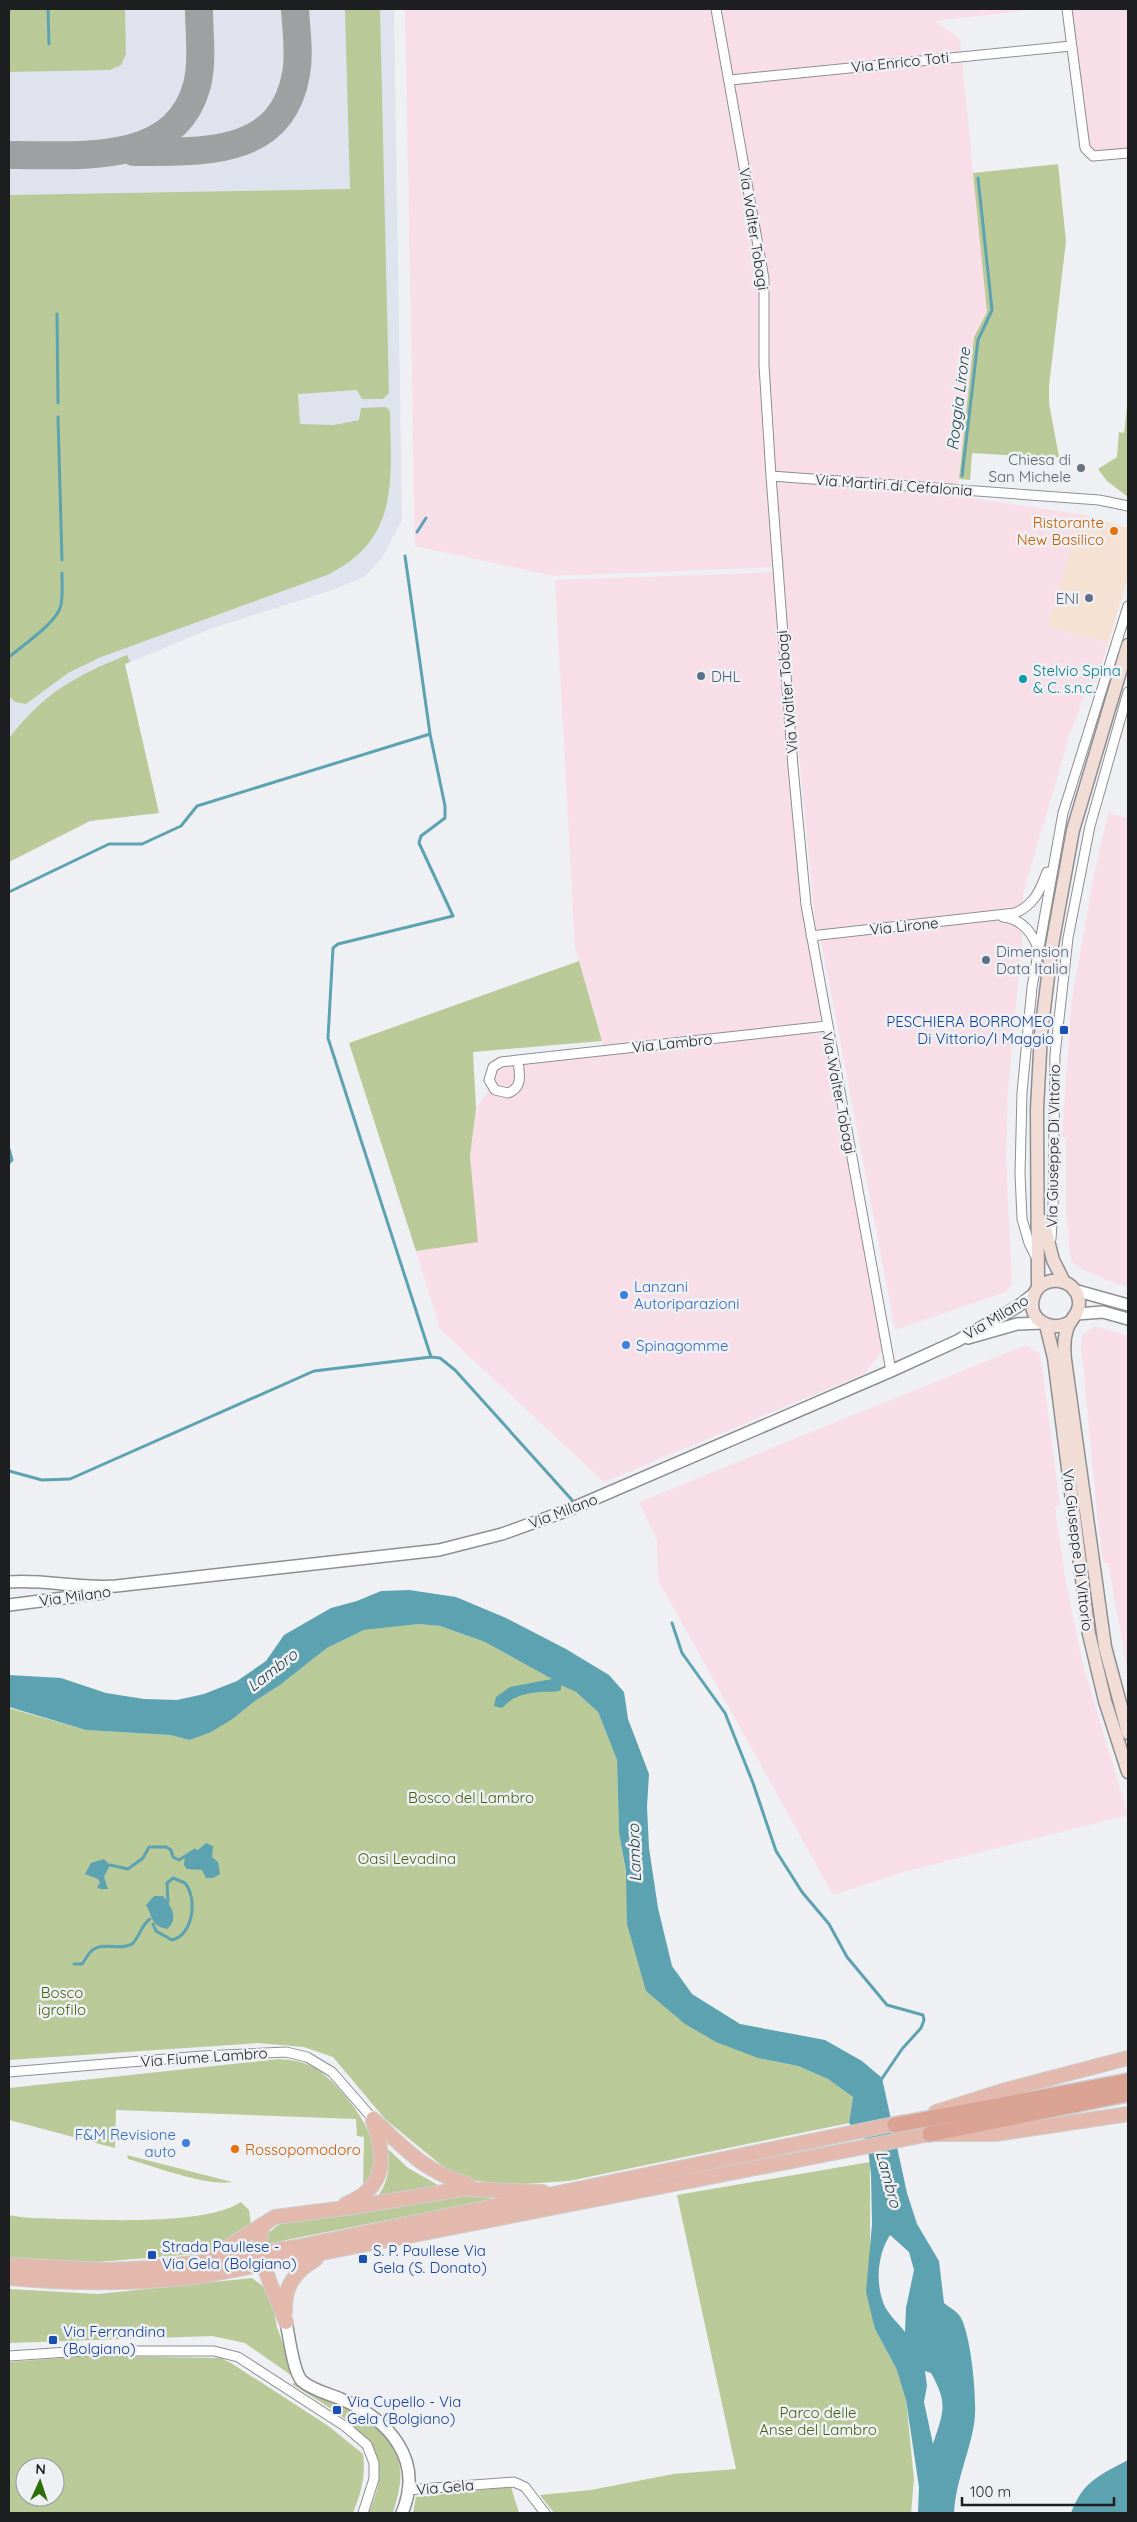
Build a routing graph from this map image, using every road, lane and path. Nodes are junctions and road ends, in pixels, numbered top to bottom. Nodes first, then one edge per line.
1 (716, 9) edge
2 (1067, 9) edge
3 (1071, 46) junction
4 (730, 80) junction
5 (1128, 153) edge
6 (770, 476) junction
7 (1107, 502) junction
8 (1128, 506) edge
9 (1128, 512) edge
10 (1128, 606) edge
11 (1128, 645) edge
12 (1128, 664) edge
13 (1128, 692) edge
14 (1114, 696) junction
15 (1054, 853) junction
16 (998, 916) junction
17 (811, 936) junction
18 (1038, 949) junction
19 (827, 1026) junction
20 (518, 1060) dead end
21 (1036, 1190) junction
22 (1050, 1249) junction
23 (1039, 1263) junction
24 (1069, 1286) junction
25 (1036, 1290) junction
26 (1128, 1305) edge
27 (1073, 1318) junction
28 (1128, 1319) edge
29 (1044, 1324) junction
30 (957, 1341) junction
31 (891, 1372) junction
32 (9, 1582) edge
33 (141, 1583) junction
34 (9, 1605) edge
35 (1128, 1734) edge
36 (1128, 1772) edge
37 (1128, 2058) edge
38 (9, 2072) edge
39 (1128, 2081) edge
40 (1128, 2094) edge
41 (1128, 2115) edge
42 (373, 2120) junction
43 (895, 2125) junction
44 (930, 2134) junction
45 (480, 2188) junction
46 (562, 2193) junction
47 (329, 2211) junction
48 (263, 2224) junction
49 (329, 2252) junction
50 (262, 2259) junction
51 (202, 2262) junction
52 (9, 2265) edge
53 (9, 2278) edge
54 (286, 2322) junction
55 (9, 2356) edge
56 (407, 2490) junction
57 (363, 2513) edge
58 (402, 2513) edge
59 (545, 2513) edge

1 - 4 street, Via Walter Tobagi
2 - 3 street
3 - 4 street, Via Enrico Toti
3 - 5 street
4 - 6 street, Via Walter Tobagi
6 - 7 street, Via Martiri di Cefalonia
6 - 17 street, Via Walter Tobagi
7 - 8 street, Via Martiri di Cefalonia
7 - 9 street, Via Martiri di Cefalonia
10 - 15 street, Via Giuseppe Di Vittorio
11 - 14 main road, Via Giuseppe Di Vittorio
12 - 14 main road, Via Giuseppe Di Vittorio
13 - 22 street, Via Giuseppe Di Vittorio
14 - 21 main road, Via Giuseppe Di Vittorio
15 - 16 street, Via Lirone
15 - 18 street, Via Giuseppe Di Vittorio
16 - 17 street, Via Lirone
16 - 18 street, Via Lirone
17 - 19 street, Via Walter Tobagi
18 - 23 street, Via Giuseppe Di Vittorio
19 - 20 street, Via Lambro
19 - 31 street, Via Walter Tobagi
21 - 22 main road, Via Giuseppe Di Vittorio
21 - 23 main road, Via Giuseppe Di Vittorio
22 - 24 main road, Via Giuseppe Di Vittorio
23 - 25 main road, Via Giuseppe Di Vittorio
24 - 25 main road
24 - 26 street
24 - 27 main road, Via Giuseppe Di Vittorio
25 - 29 main road, Via Giuseppe Di Vittorio
25 - 30 street, Via Milano
27 - 28 street
27 - 29 main road
27 - 35 main road, Via Giuseppe Di Vittorio
29 - 30 street, Via Milano
29 - 36 main road, Via Giuseppe Di Vittorio
30 - 31 street, Via Milano
31 - 33 street, Via Milano
32 - 33 street, Via Milano
33 - 34 street, Via Milano
37 - 43 main road
38 - 42 street, Via Fiume Lambro
39 - 43 highway
40 - 44 highway
41 - 44 main road
42 - 45 main road
42 - 47 main road
43 - 46 main road
44 - 49 main road
45 - 46 main road
45 - 47 main road
46 - 50 main road
47 - 48 main road
48 - 50 main road
48 - 51 main road
49 - 50 main road
49 - 54 main road
50 - 51 main road
50 - 53 main road
50 - 54 main road
51 - 52 main road
54 - 56 street, Via Gela
55 - 57 street
56 - 58 street
56 - 59 street, Via Gela

